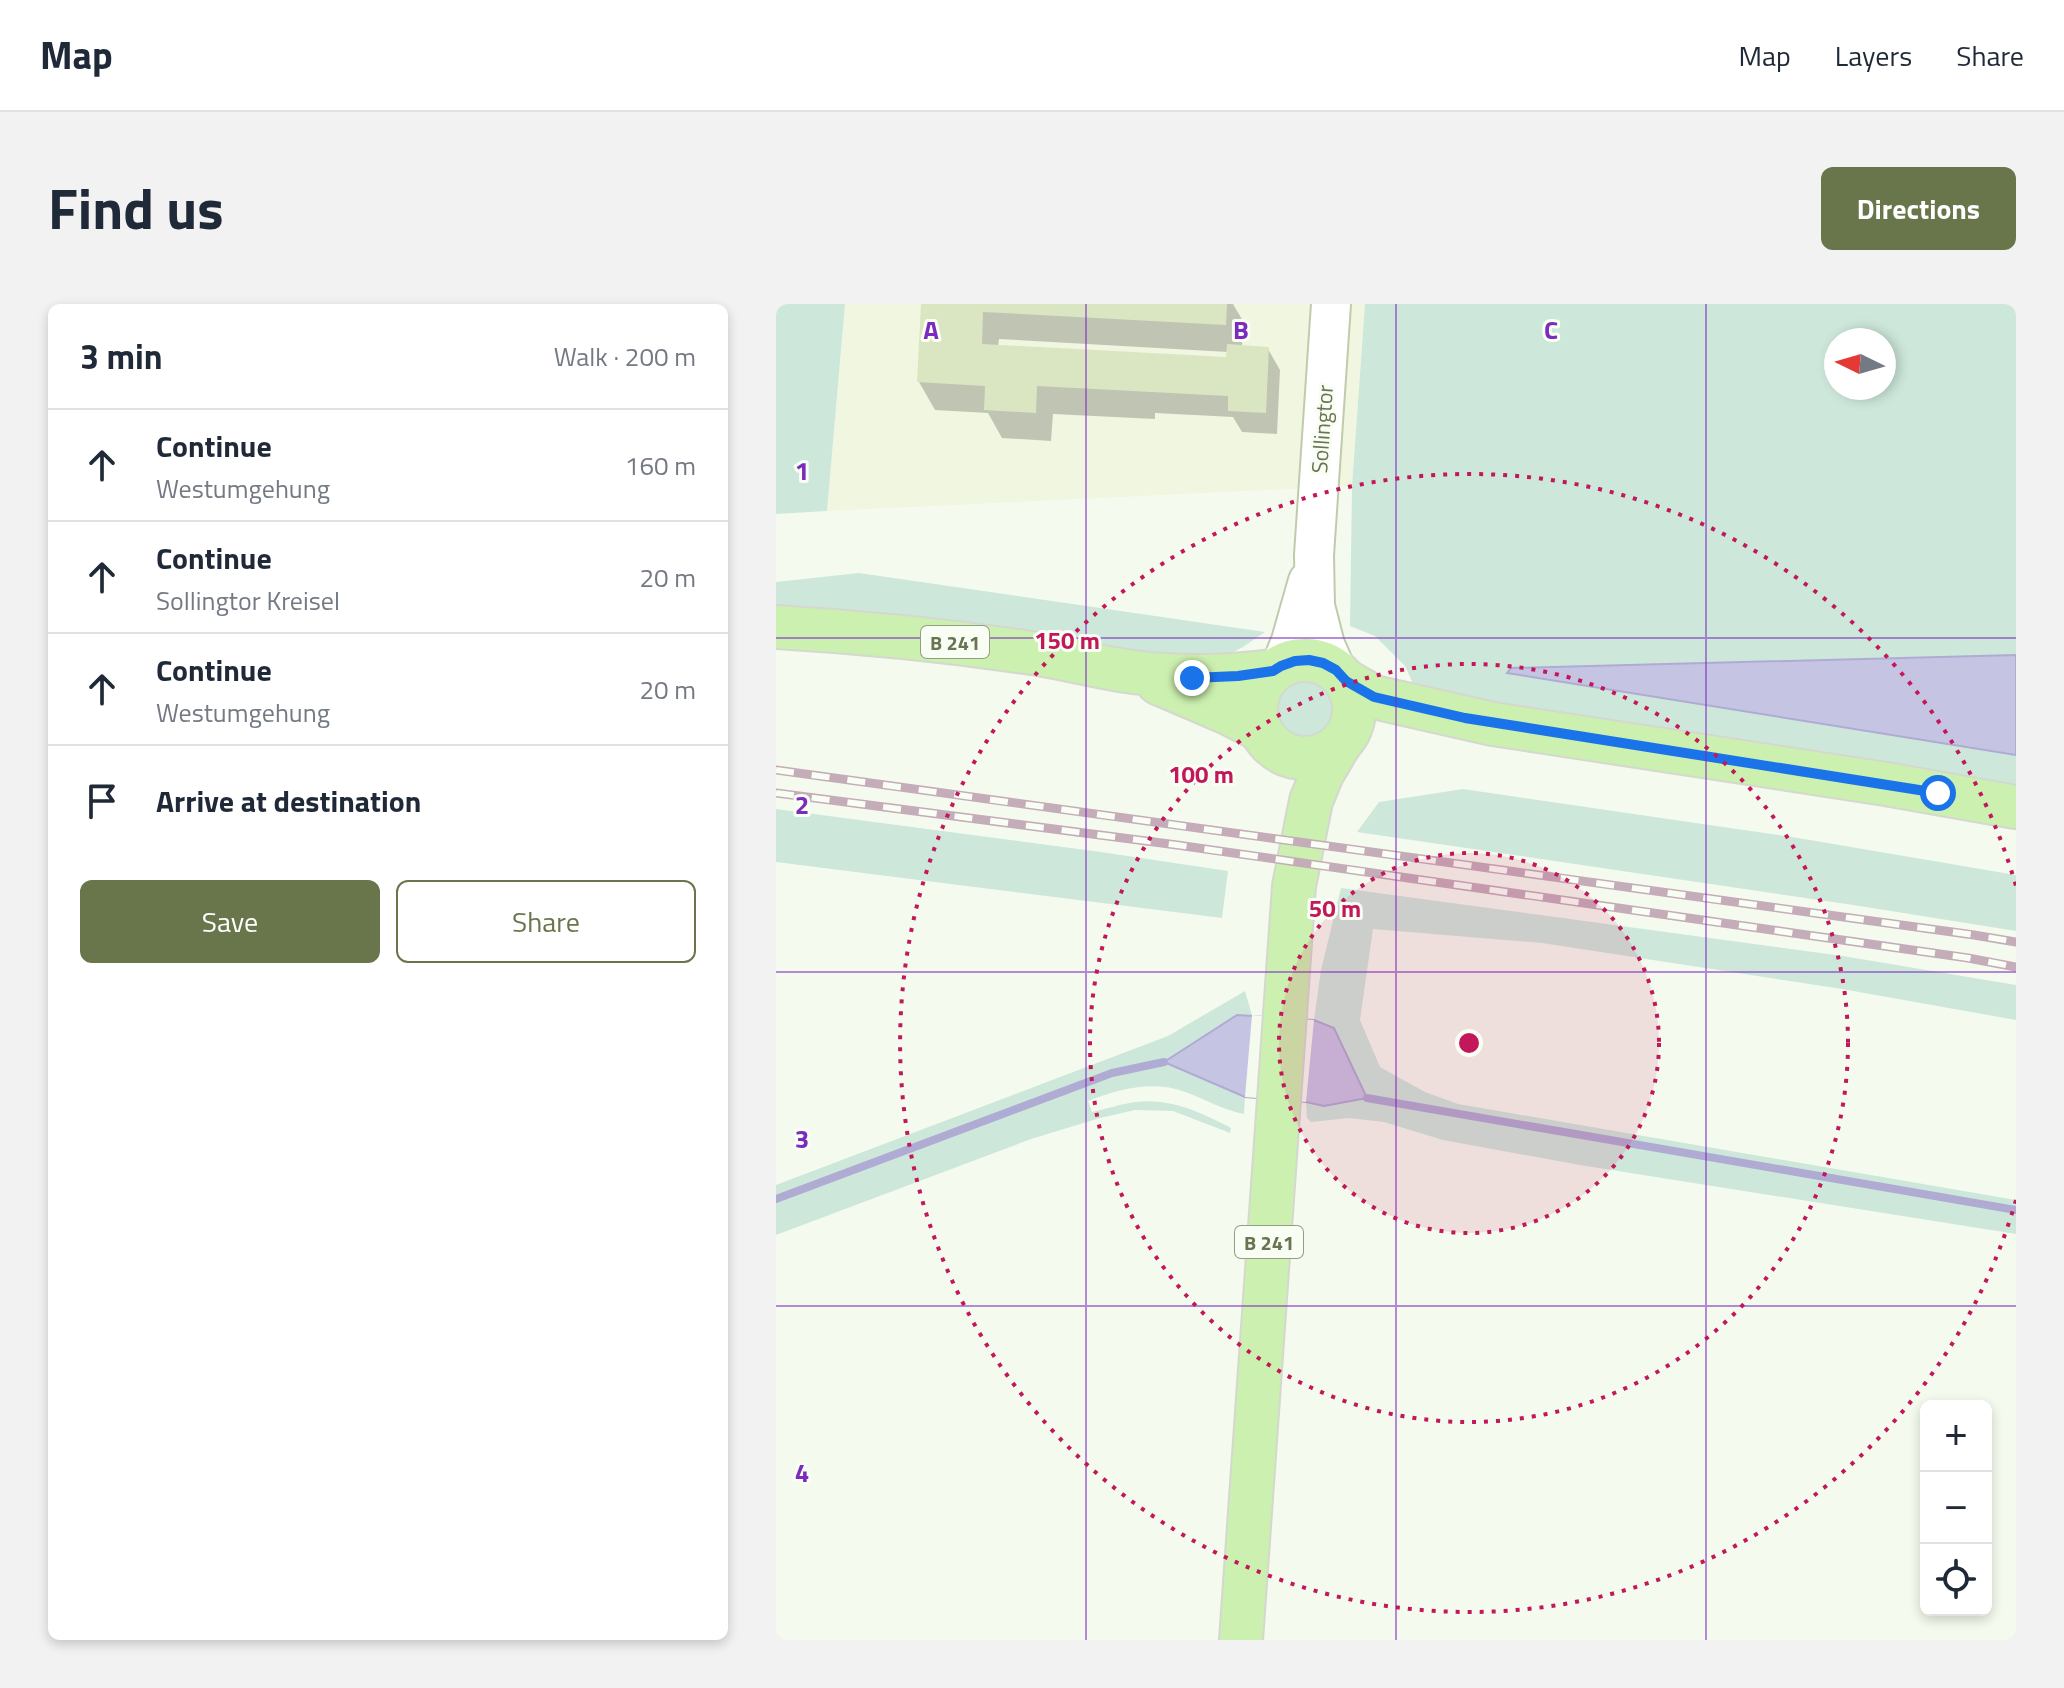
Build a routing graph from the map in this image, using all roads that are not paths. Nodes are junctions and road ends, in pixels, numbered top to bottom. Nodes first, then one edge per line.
1 (1331, 304) edge
2 (1314, 555) junction
3 (776, 627) edge
4 (1277, 668) junction
5 (1132, 672) junction
6 (1341, 676) junction
7 (1493, 724) junction
8 (1269, 740) junction
9 (1342, 742) junction
10 (2016, 807) edge
11 (1294, 886) junction
12 (1241, 1640) edge

1 - 2 main road, Sollingtor / B 241
2 - 4 main road, Sollingtor / B 241
2 - 6 main road, Sollingtor / B 241
3 - 5 main road, B 241
4 - 5 main road, B 241
4 - 6 main road, B 241
4 - 8 main road, B 241
5 - 8 main road, B 241
6 - 7 main road
6 - 9 main road, B 241
7 - 9 main road
7 - 10 main road
8 - 9 main road, B 241
8 - 11 main road, B 241
9 - 11 main road, B 241
11 - 12 main road, B 241

